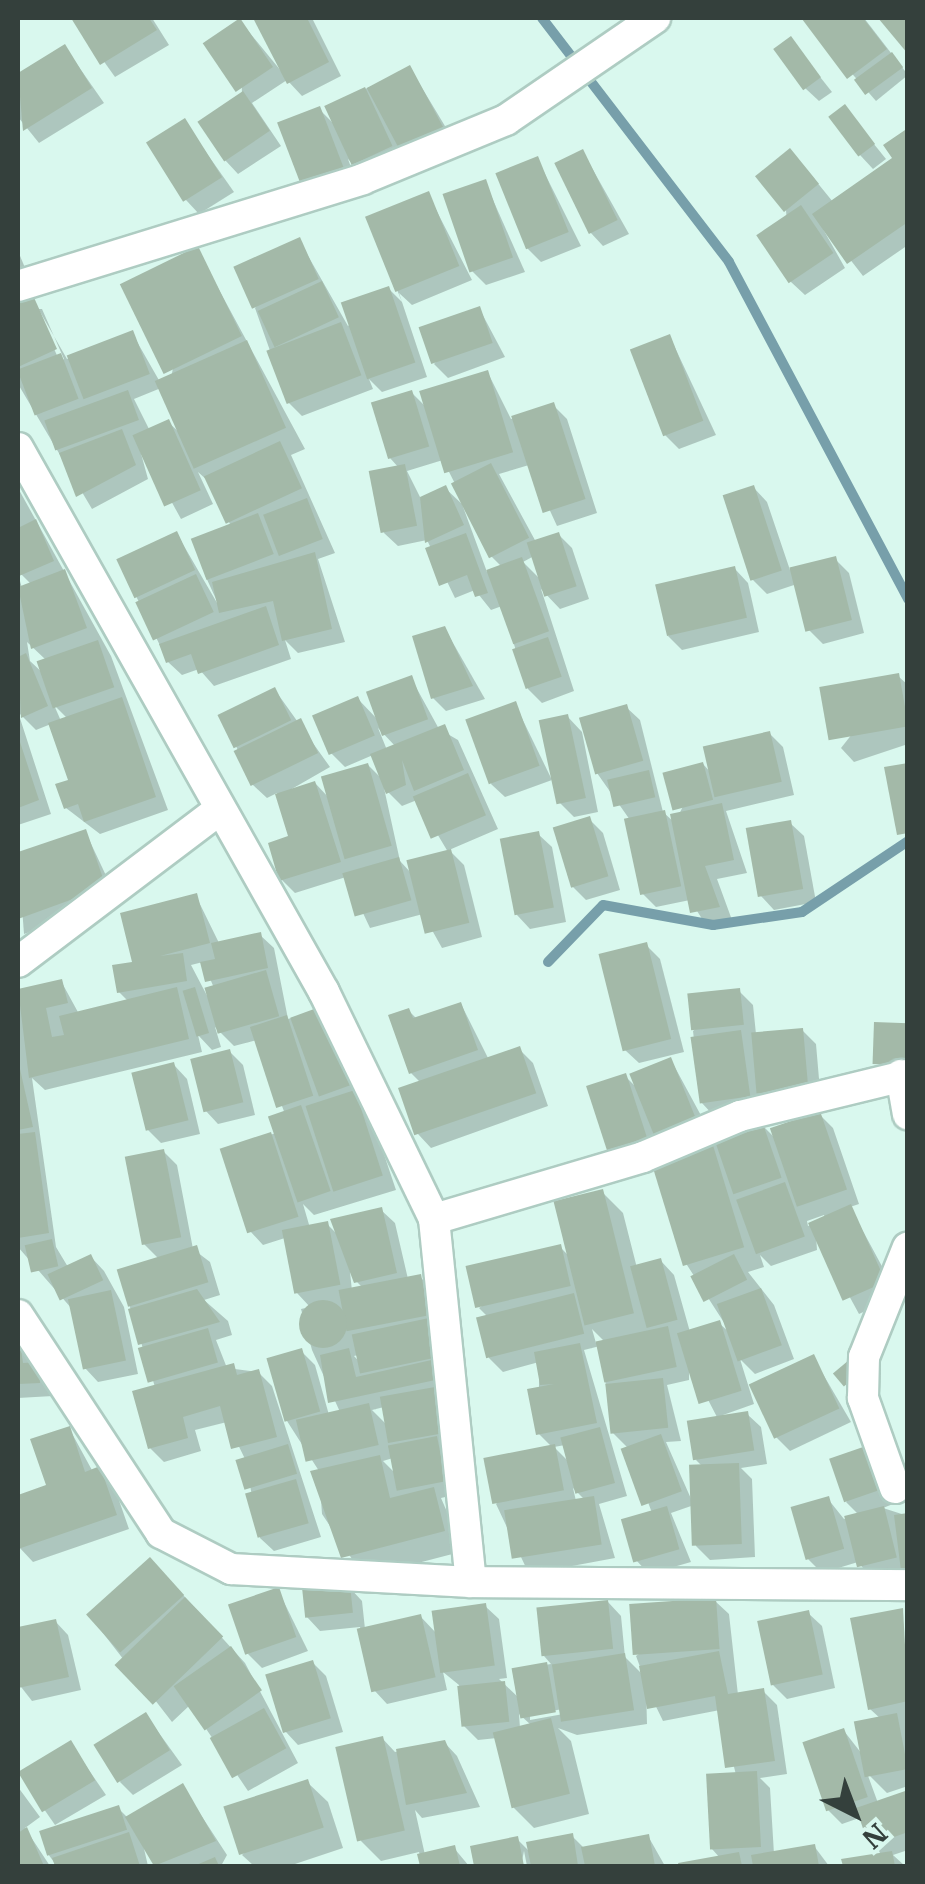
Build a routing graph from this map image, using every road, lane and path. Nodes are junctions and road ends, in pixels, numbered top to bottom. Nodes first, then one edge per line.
1 (655, 18) edge
2 (18, 286) edge
3 (18, 448) edge
4 (215, 813) junction
5 (18, 962) edge
6 (904, 1075) edge
7 (908, 1114) edge
8 (434, 1219) junction
9 (908, 1247) edge
10 (18, 1315) edge
11 (895, 1488) dead end
12 (471, 1582) junction
13 (908, 1585) edge

1 - 2 street
3 - 4 street
4 - 5 street
4 - 8 street
6 - 7 street
6 - 8 street
8 - 12 street
9 - 11 street
10 - 12 street
12 - 13 street

